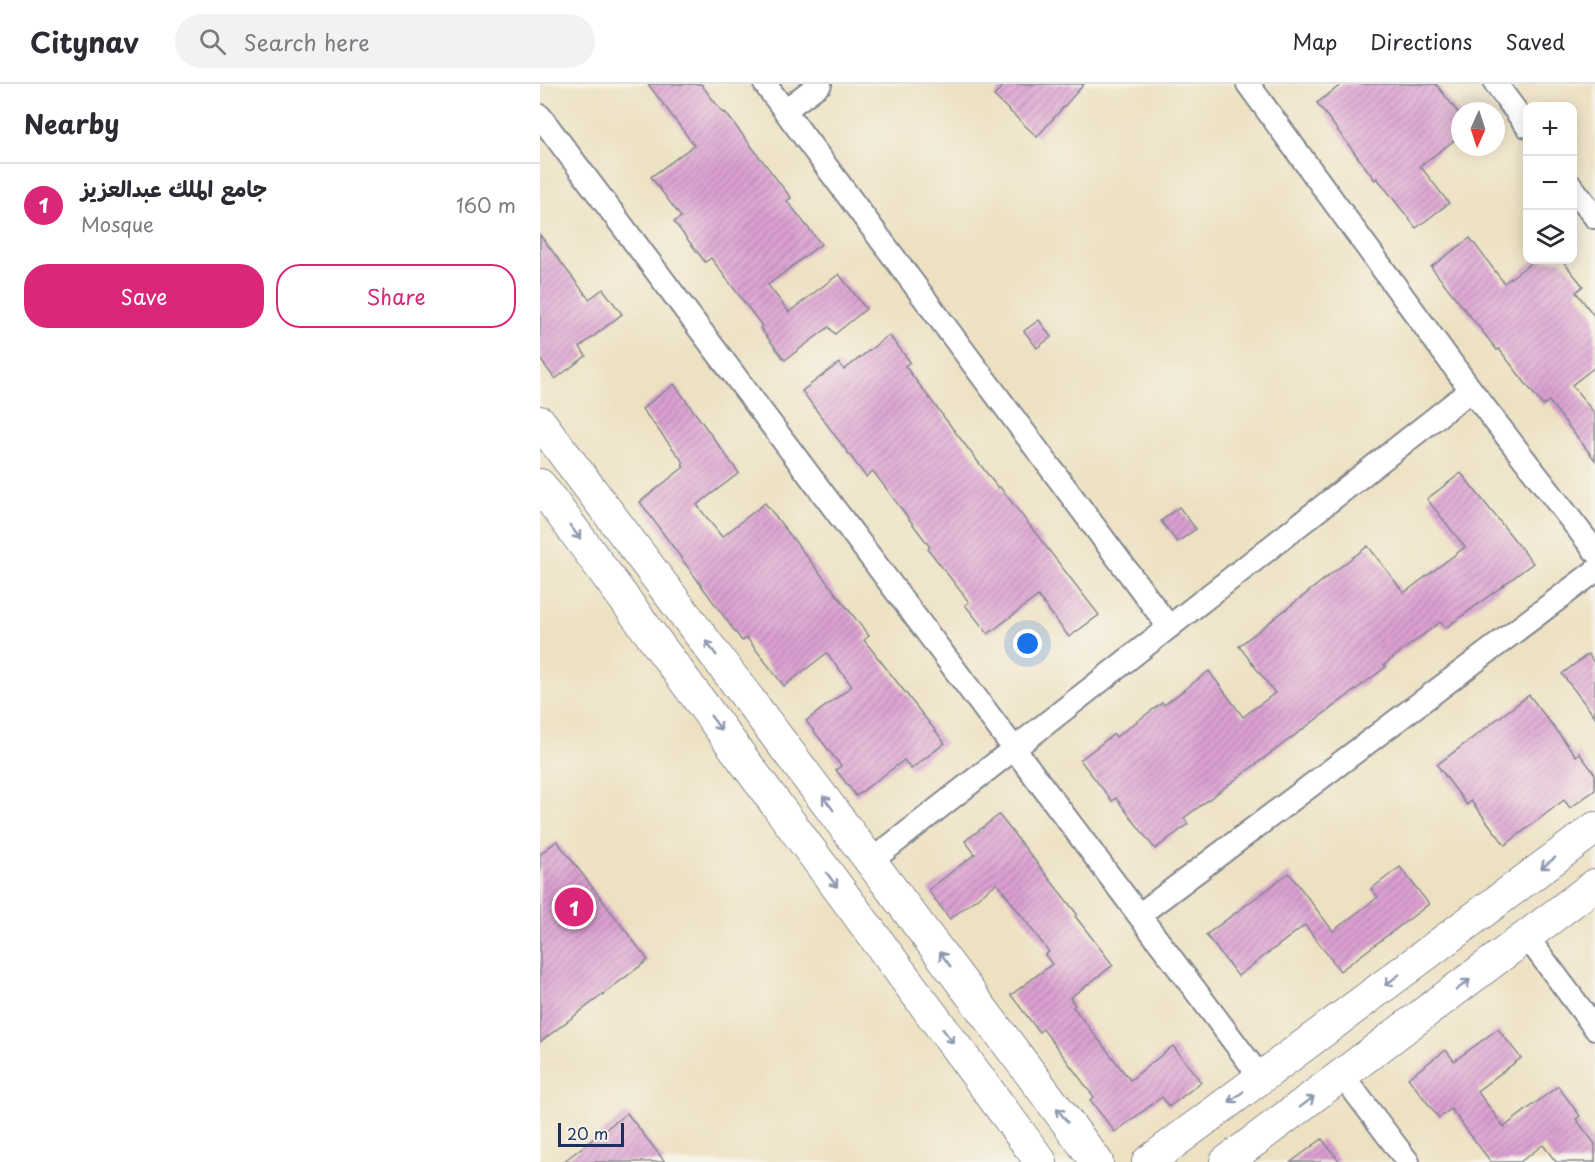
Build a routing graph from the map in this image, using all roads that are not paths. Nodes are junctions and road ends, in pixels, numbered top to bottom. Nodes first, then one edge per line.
1 (765, 84) edge
2 (820, 84) edge
3 (1248, 84) edge
4 (1496, 84) edge
5 (785, 111) junction
6 (540, 116) edge
7 (1523, 121) edge
8 (1577, 194) edge
9 (1595, 217) edge
10 (1472, 390) junction
11 (540, 422) edge
12 (540, 485) edge
13 (1595, 551) edge
14 (1595, 571) edge
15 (1169, 627) junction
16 (1014, 748) junction
17 (1595, 828) edge
18 (871, 861) junction
19 (1595, 885) edge
20 (1139, 915) junction
21 (1527, 937) junction
22 (1595, 1028) edge
23 (1343, 1076) junction
24 (1261, 1077) junction
25 (1041, 1162) edge
26 (1097, 1162) edge
27 (1148, 1162) edge
28 (1226, 1162) edge
29 (1408, 1162) edge

1 - 5 street
2 - 5 street
3 - 10 street
4 - 7 street
5 - 15 street
6 - 16 street
8 - 9 street
10 - 13 street
10 - 15 street
18 -> 11 street
12 -> 25 street
14 - 20 street
15 - 16 street
16 - 18 street
16 - 20 street
17 -> 24 street
26 -> 18 street
19 - 21 street
20 - 24 street
21 - 22 street
23 -> 21 street
28 -> 23 street
23 - 29 street
24 -> 27 street

